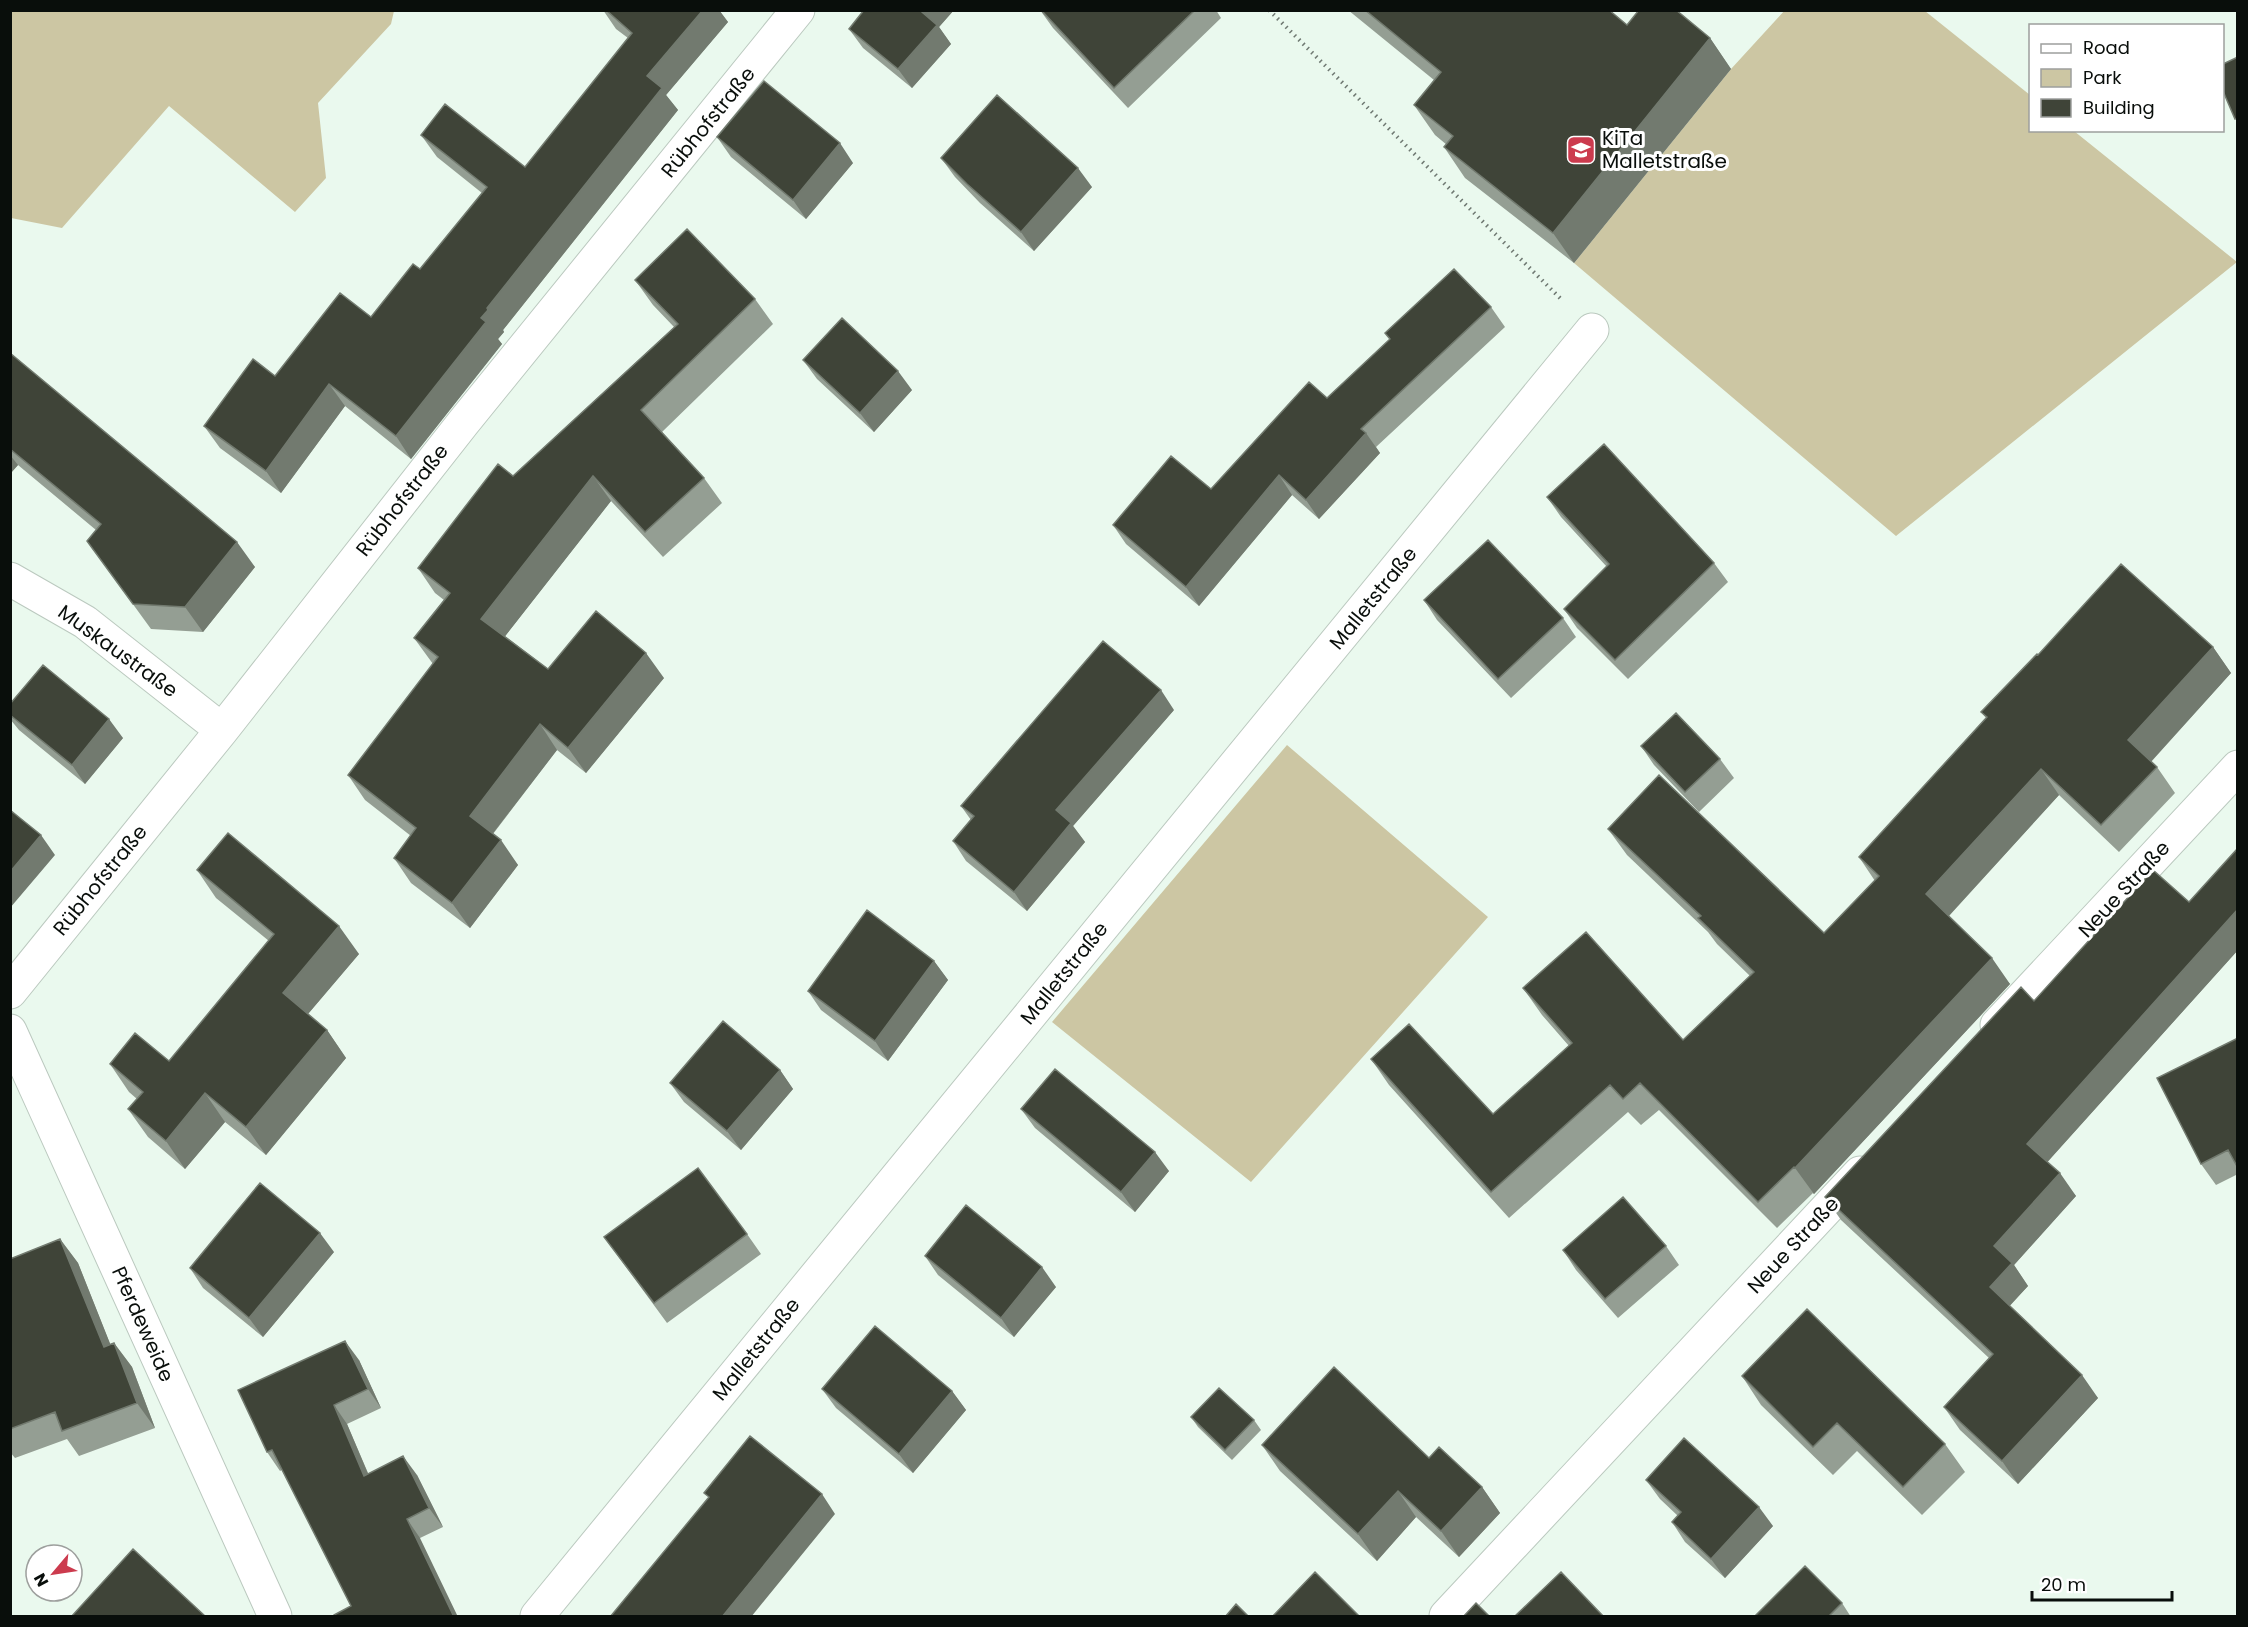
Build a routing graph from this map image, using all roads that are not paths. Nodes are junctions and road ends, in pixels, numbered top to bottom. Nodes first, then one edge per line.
1 (798, 10) edge
2 (1592, 330) road end
3 (10, 579) edge
4 (222, 730) junction
5 (2238, 767) edge
6 (10, 992) edge
7 (10, 1031) edge
8 (1976, 1048) edge
9 (1878, 1154) edge
10 (276, 1617) edge
11 (537, 1617) edge
12 (1446, 1617) edge

1 - 4 street, Rübhofstraße
2 - 11 street, Malletstraße
3 - 4 street, Muskaustraße
4 - 6 street, Rübhofstraße
5 - 8 street, Neue Straße
7 - 10 street, Pferdeweide
9 - 12 street, Neue Straße

